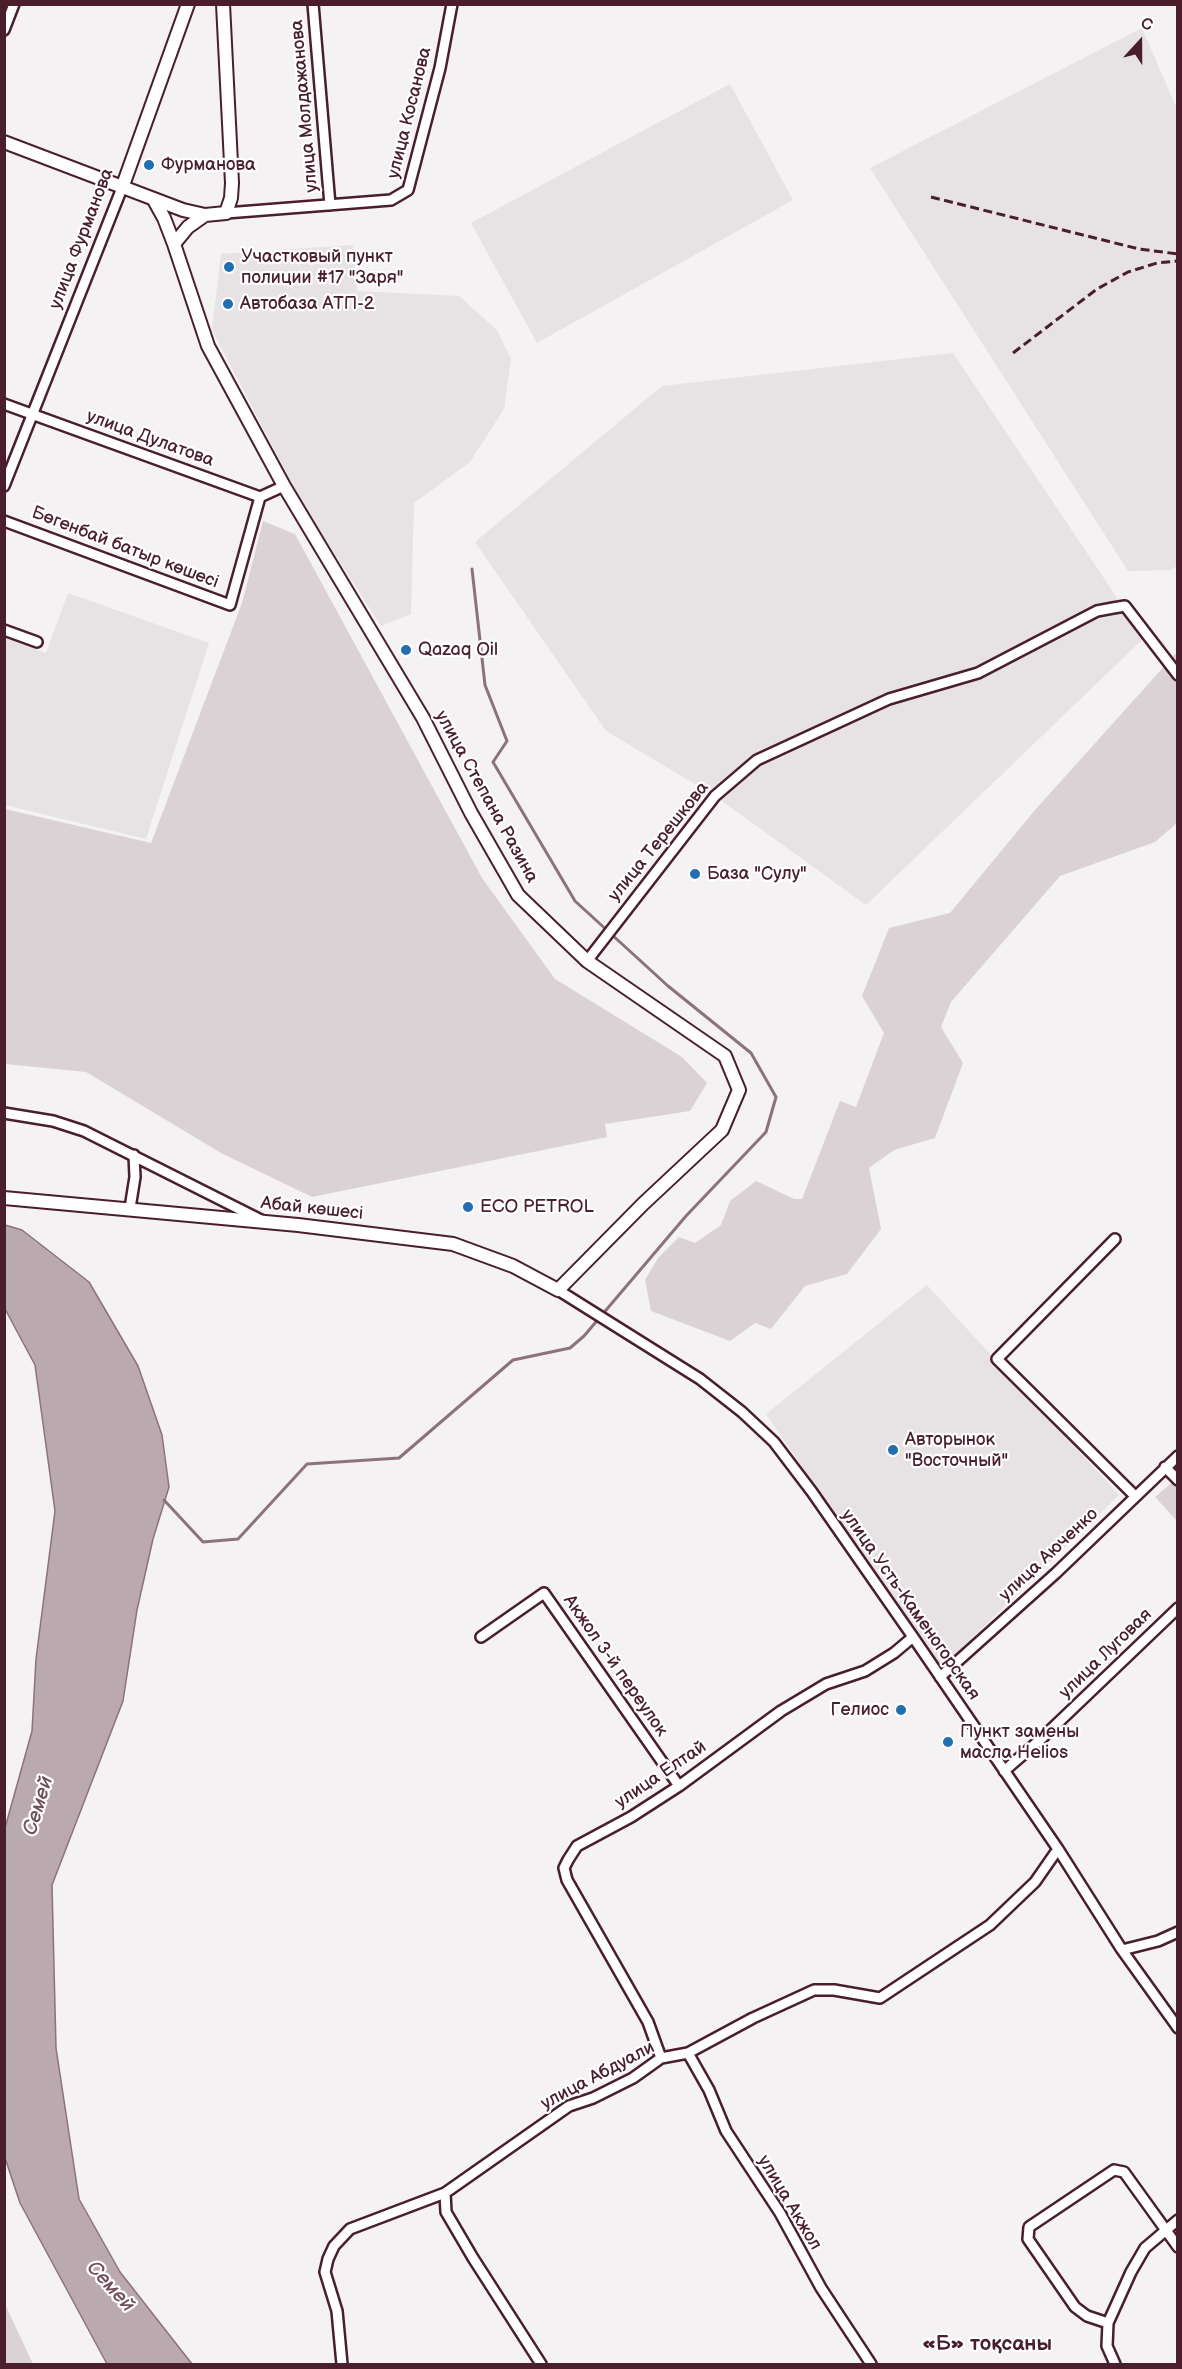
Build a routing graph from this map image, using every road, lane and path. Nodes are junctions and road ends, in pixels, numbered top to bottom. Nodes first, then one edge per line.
1 (14, 4) edge
2 (188, 4) edge
3 (223, 4) edge
4 (313, 4) edge
5 (452, 4) edge
6 (4, 30) edge
7 (4, 142) edge
8 (122, 188) junction
9 (154, 200) junction
10 (330, 205) junction
11 (226, 213) junction
12 (206, 215) junction
13 (174, 244) junction
14 (4, 404) edge
15 (32, 414) junction
16 (4, 486) edge
17 (284, 486) junction
18 (260, 497) junction
19 (4, 521) edge
20 (4, 630) edge
21 (37, 642) dead end
22 (1178, 675) edge
23 (587, 961) junction
24 (4, 1113) edge
25 (134, 1155) junction
26 (4, 1198) edge
27 (130, 1208) junction
28 (266, 1223) junction
29 (1115, 1239) dead end
30 (558, 1290) junction
31 (598, 1317) joint
32 (1178, 1456) edge
33 (1165, 1467) junction
34 (1178, 1480) edge
35 (1135, 1496) junction
36 (1178, 1608) edge
37 (481, 1637) dead end
38 (913, 1637) junction
39 (940, 1677) junction
40 (1004, 1771) junction
41 (679, 1786) junction
42 (1058, 1849) junction
43 (1178, 1932) edge
44 (1122, 1950) junction
45 (1178, 2028) edge
46 (688, 2053) junction
47 (661, 2058) junction
48 (445, 2193) junction
49 (1178, 2220) edge
50 (1164, 2229) junction
51 (1178, 2247) edge
52 (1108, 2323) junction
53 (342, 2364) edge
54 (541, 2364) edge
55 (871, 2364) edge
56 (1115, 2364) edge

1 - 6 street
2 - 8 main road, улица Фурманова
3 - 11 main road
4 - 10 street, улица Молдажанова
5 - 10 street, улица Косанова
7 - 8 main road
8 - 9 main road
8 - 15 street, улица Фурманова
9 - 12 main road
9 - 13 main road, улица Степана Разина
10 - 11 street, улица Косанова
11 - 12 main road
12 - 13 main road
13 - 17 main road, улица Степана Разина
14 - 15 street, улица Дулатова
15 - 16 street, улица Фурманова
15 - 18 street, улица Дулатова
17 - 18 street
17 - 23 main road, улица Степана Разина
18 - 19 street, Бөгенбай батыр көшесі
20 - 21 street
22 - 23 street, улица Терешкова
23 - 30 main road, улица Степана Разина
24 - 25 street
25 - 27 street
25 - 28 street
26 - 27 main road, Абай көшесі
27 - 28 main road, Абай көшесі
28 - 30 main road, Абай көшесі
29 - 35 street
30 - 31 street, Абай көшесі
31 - 38 street, улица Усть-Каменогорская
32 - 33 street, улица Аюченко
33 - 34 street
33 - 35 street, улица Аюченко
35 - 39 street, улица Аюченко
36 - 40 street, улица Луговая
37 - 41 street, Акжол 3-й переулок
38 - 39 street, улица Усть-Каменогорская
38 - 41 street, улица Елтай
39 - 40 street, улица Усть-Каменогорская
40 - 42 street, улица Усть-Каменогорская
41 - 47 street, улица Елтай
42 - 44 street, улица Усть-Каменогорская
42 - 46 street, улица Абдуали
43 - 44 street
44 - 45 street, улица Усть-Каменогорская
46 - 47 street, улица Абдуали
46 - 55 street, улица Акжол
47 - 48 street, улица Абдуали
48 - 53 street, улица Абдуали
48 - 54 street
49 - 50 street
50 - 51 street
50 - 52 street
50 - 52 street
52 - 56 street

